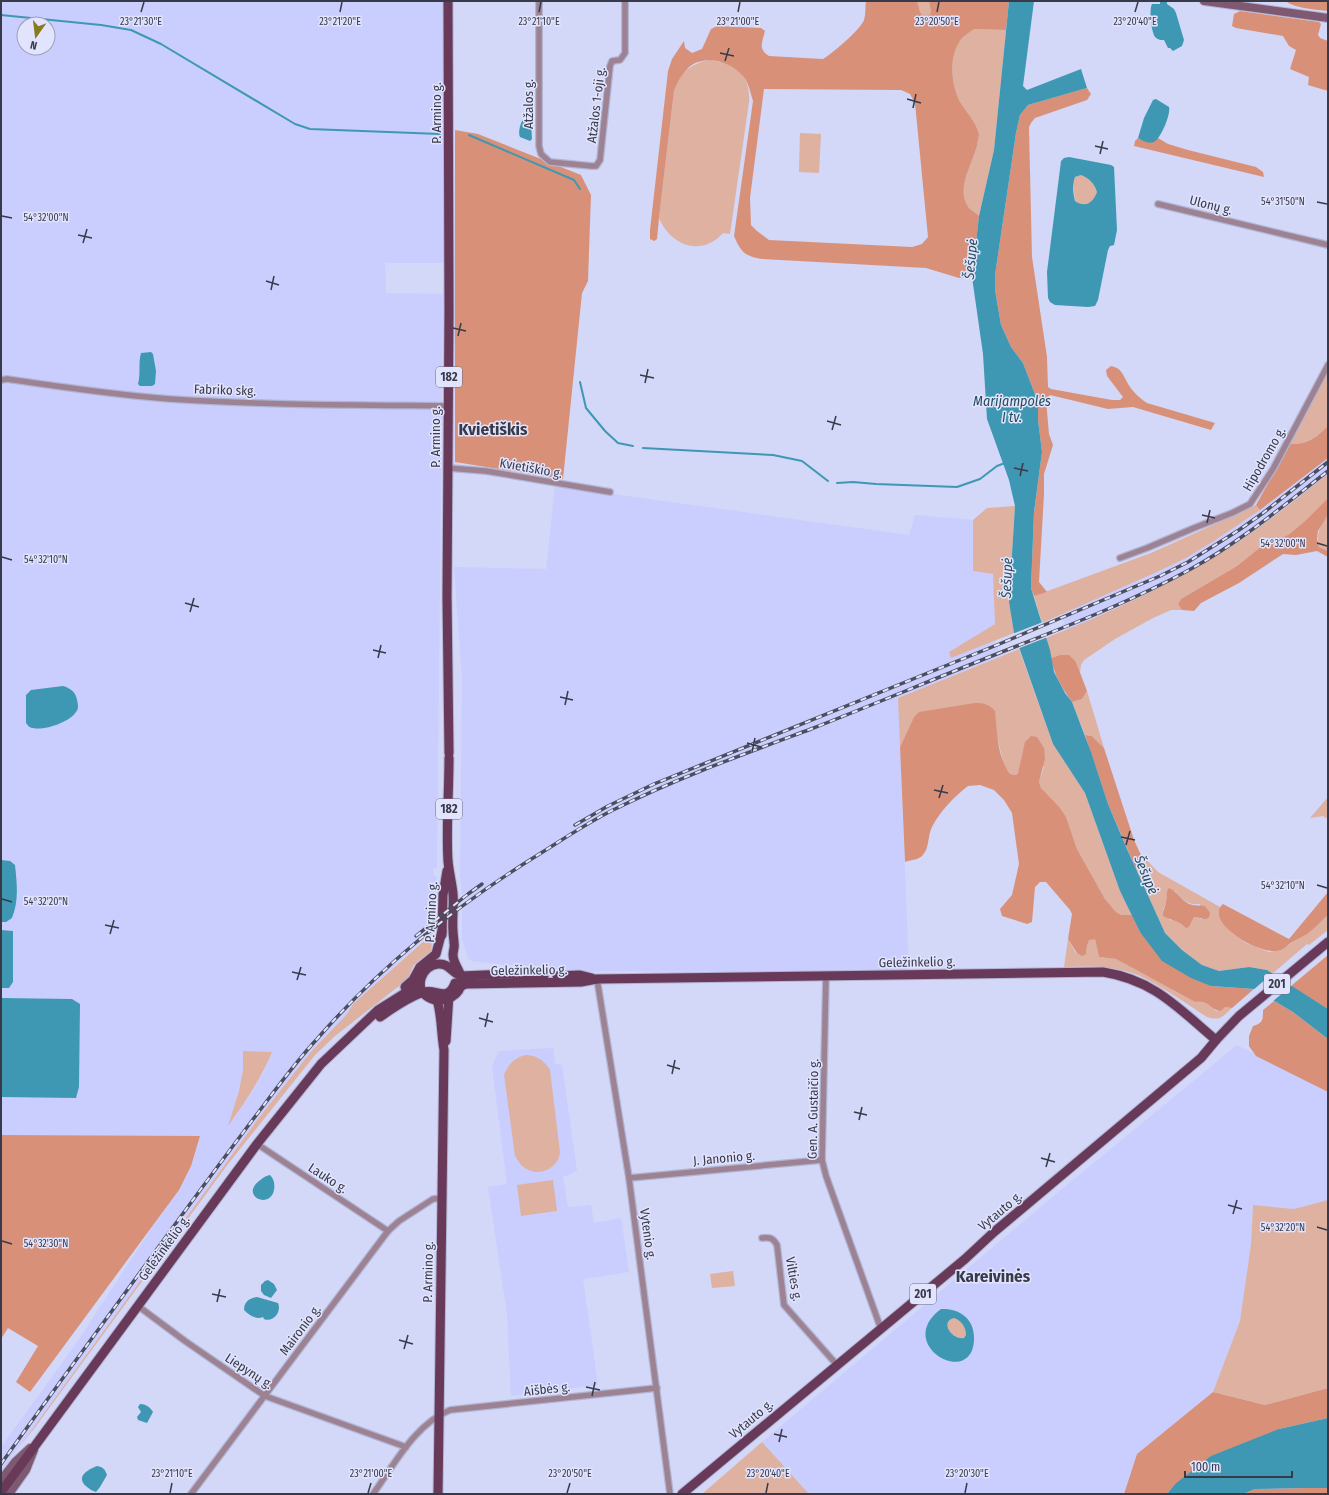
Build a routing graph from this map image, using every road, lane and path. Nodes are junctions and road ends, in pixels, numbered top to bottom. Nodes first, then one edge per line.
1 (448, 1) edge
2 (539, 1) edge
3 (625, 1) edge
4 (1204, 1) edge
5 (1328, 18) edge
6 (592, 166) joint
7 (1158, 204) dead end
8 (1328, 245) edge
9 (1328, 365) edge
10 (1, 380) edge
11 (449, 406) junction
12 (448, 468) junction
13 (610, 492) dead end
14 (1120, 558) dead end
15 (448, 861) junction
16 (442, 931) junction
17 (453, 931) junction
18 (1328, 942) edge
19 (438, 964) junction
20 (448, 966) junction
21 (458, 973) junction
22 (826, 976) junction
23 (597, 979) junction
24 (420, 983) junction
25 (461, 986) junction
26 (448, 996) junction
27 (429, 997) junction
28 (379, 1014) junction
29 (1216, 1040) junction
30 (444, 1050) junction
31 (256, 1144) junction
32 (822, 1160) junction
33 (629, 1178) junction
34 (442, 1198) junction
35 (388, 1231) junction
36 (762, 1238) dead end
37 (138, 1306) junction
38 (881, 1329) junction
39 (837, 1365) junction
40 (657, 1388) junction
41 (265, 1396) junction
42 (439, 1415) junction
43 (38, 1440) junction
44 (406, 1447) junction
45 (1, 1480) edge
46 (1, 1492) edge
47 (9, 1494) edge
48 (191, 1494) edge
49 (373, 1494) edge
50 (438, 1494) edge
51 (670, 1494) edge
52 (682, 1494) edge

1 - 11 main road, P. Armino g. / 182
2 - 6 street, Atžalos g.
3 - 6 street, Atžalos 1-oji g.
4 - 5 street
7 - 8 street, Ulonų g.
9 - 14 street, Hipodromo g.
10 - 11 street, Fabriko skg.
11 - 12 main road, P. Armino g. / 182
12 - 13 street, Kvietiškio g.
12 - 15 main road, P. Armino g. / 182
15 - 16 main road, P. Armino g. / 182
15 - 17 main road, P. Armino g. / 182
16 - 19 main road, P. Armino g. / 182
16 - 28 main road
17 - 20 main road, P. Armino g. / 182
17 - 21 main road, P. Armino g.
18 - 29 main road, Vytauto g. / 201
19 - 20 main road
19 - 24 main road
20 - 21 main road
21 - 23 main road, Geležinkelio g.
21 - 25 main road, P. Armino g.
21 - 26 main road, P. Armino g.
22 - 23 main road, Geležinkelio g.
22 - 29 main road, Geležinkelio g.
22 - 32 street, Gen. A. Gustaičio g.
23 - 25 main road, Geležinkelio g.
23 - 33 street, Vytenio g.
24 - 27 main road, P. Armino g.
24 - 28 main road, Geležinkelio g.
25 - 26 main road
26 - 27 main road
26 - 27 main road
26 - 30 main road, P. Armino g.
27 - 28 main road, Geležinkelio g.
27 - 30 main road, P. Armino g.
28 - 31 main road, Geležinkelio g.
29 - 38 main road, Vytauto g. / 201
30 - 34 main road, P. Armino g.
31 - 35 street, Lauko g.
31 - 37 main road, Geležinkelio g.
32 - 33 street, J. Janonio g.
32 - 38 street, Gen. A. Gustaičio g.
33 - 40 street, Vytenio g.
34 - 35 street, Maironio g.
34 - 42 main road, P. Armino g.
35 - 41 street, Maironio g.
36 - 39 street, Vilties g.
37 - 41 street, Liepynų g.
37 - 43 main road, Geležinkelio g.
38 - 39 main road, Vytauto g. / 201
39 - 52 main road, Vytauto g. / 201
40 - 42 street, Aišbės g.
40 - 51 street, Vytenio g.
41 - 44 street, Liepynų g.
41 - 48 street, Maironio g.
42 - 44 street
42 - 50 main road, P. Armino g.
43 - 45 street
43 - 46 main road, Geležinkelio g.
43 - 47 street
44 - 49 street

